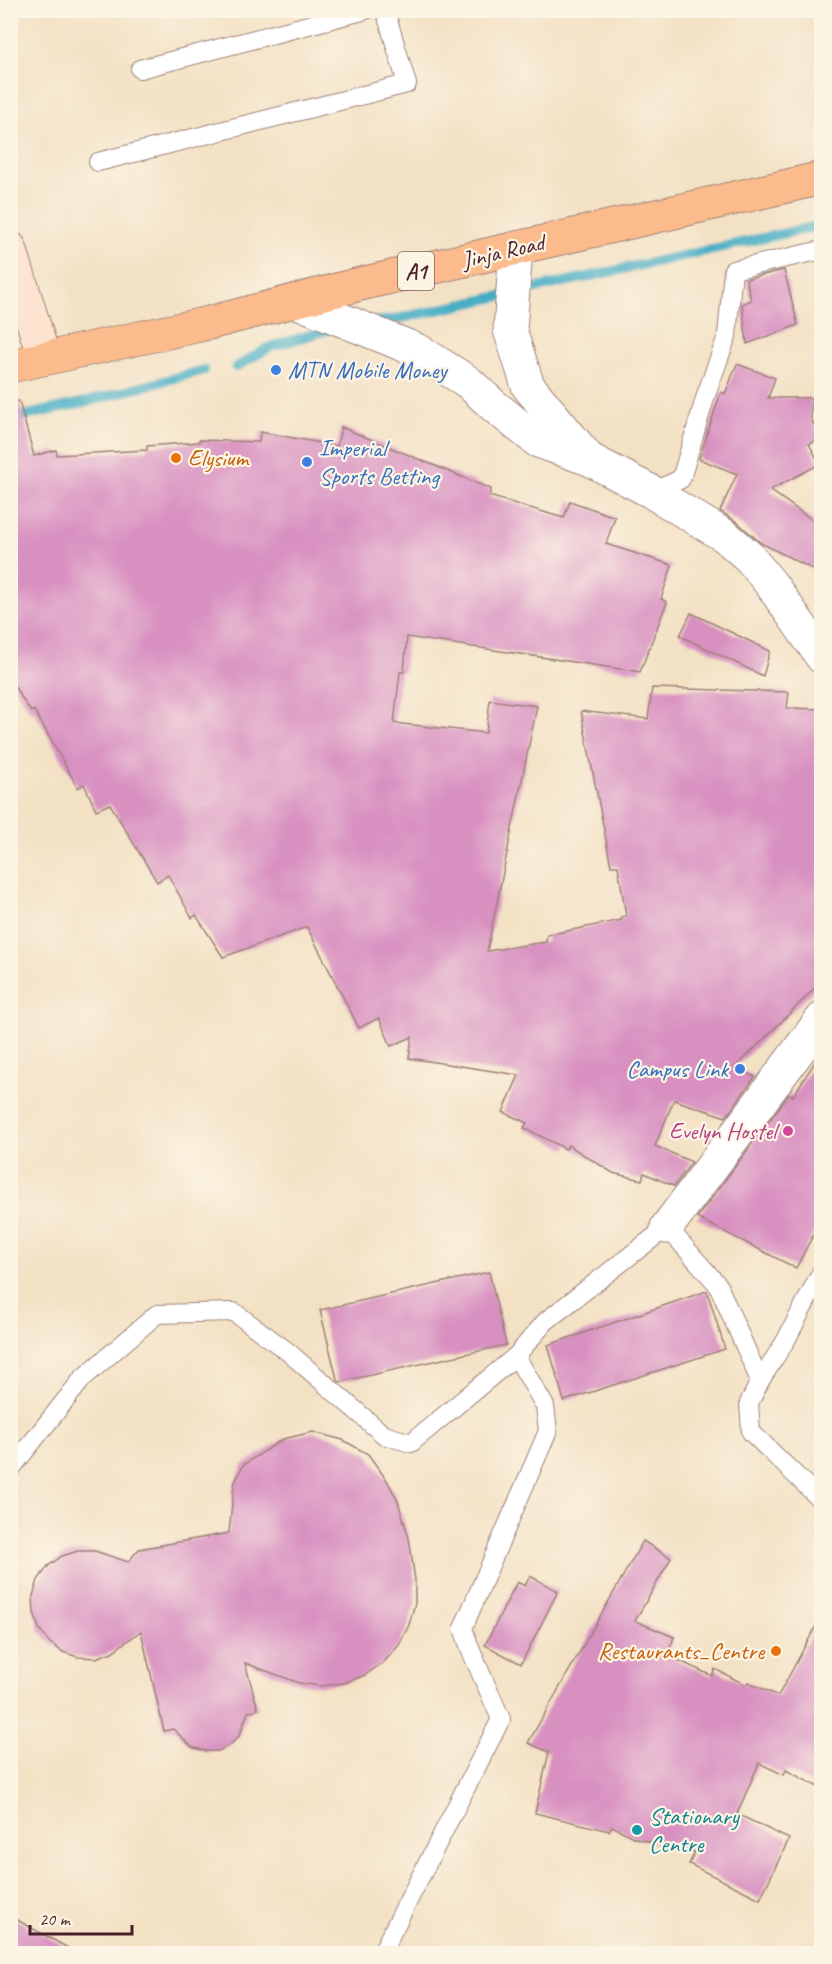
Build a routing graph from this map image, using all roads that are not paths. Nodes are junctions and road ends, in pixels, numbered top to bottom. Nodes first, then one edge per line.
1 (366, 10) edge
2 (385, 10) edge
3 (140, 69) dead end
4 (98, 162) dead end
5 (822, 178) edge
6 (10, 248) edge
7 (516, 248) junction
8 (822, 250) edge
9 (295, 301) junction
10 (44, 358) junction
11 (10, 366) edge
12 (589, 459) junction
13 (652, 492) junction
14 (822, 657) edge
15 (822, 1019) edge
16 (666, 1227) junction
17 (822, 1271) edge
18 (516, 1356) junction
19 (760, 1381) junction
20 (10, 1470) edge
21 (822, 1501) edge
22 (381, 1953) edge

1 - 3 lane
2 - 4 lane
5 - 7 highway, Jinja Road / A1
6 - 10 street
7 - 9 highway, Jinja Road / A1
7 - 12 street
8 - 13 lane
9 - 10 highway, Jinja Road / A1
9 - 12 street
10 - 11 highway, Jinja Road / A1
12 - 13 street
13 - 14 street
15 - 16 street
16 - 18 lane
16 - 19 lane
17 - 19 lane
18 - 20 lane
18 - 22 lane
19 - 21 lane

